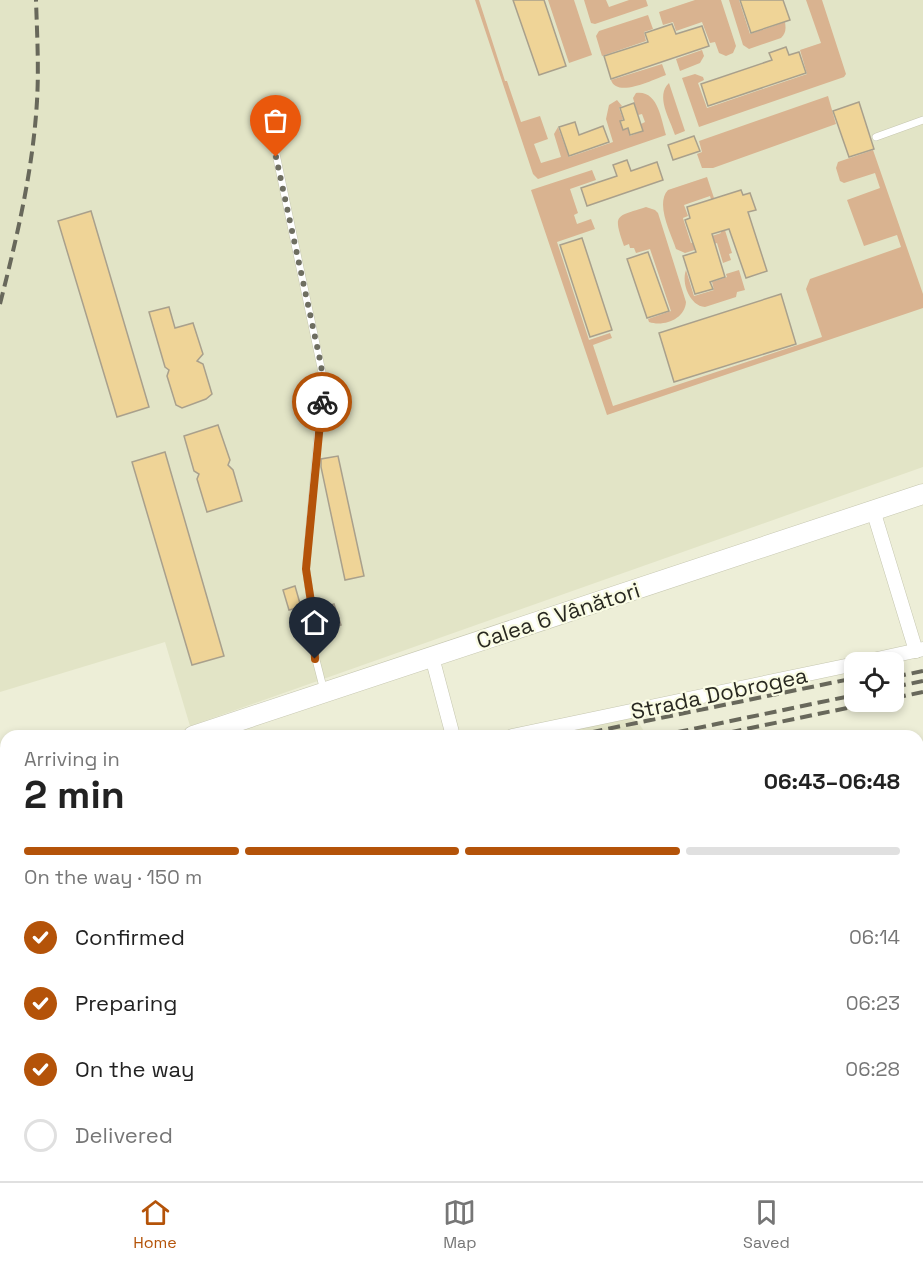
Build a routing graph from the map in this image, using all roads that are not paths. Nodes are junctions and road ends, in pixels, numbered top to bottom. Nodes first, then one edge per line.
1 (923, 120) edge
2 (272, 135) dead end
3 (876, 137) dead end
4 (923, 494) edge
5 (873, 510) junction
6 (920, 650) edge
7 (904, 653) edge
8 (432, 657) junction
9 (844, 666) edge
10 (325, 693) junction
11 (211, 730) edge
12 (451, 730) edge
13 (540, 730) edge

1 - 3 lane
2 - 10 lane
4 - 5 main road, Calea 6 Vânători
5 - 6 street
5 - 8 main road, Calea 6 Vânători
6 - 7 street, Strada Dobrogea
8 - 10 main road, Calea 6 Vânători
8 - 12 street
9 - 13 street, Strada Dobrogea
10 - 11 main road, Calea 6 Vânători

